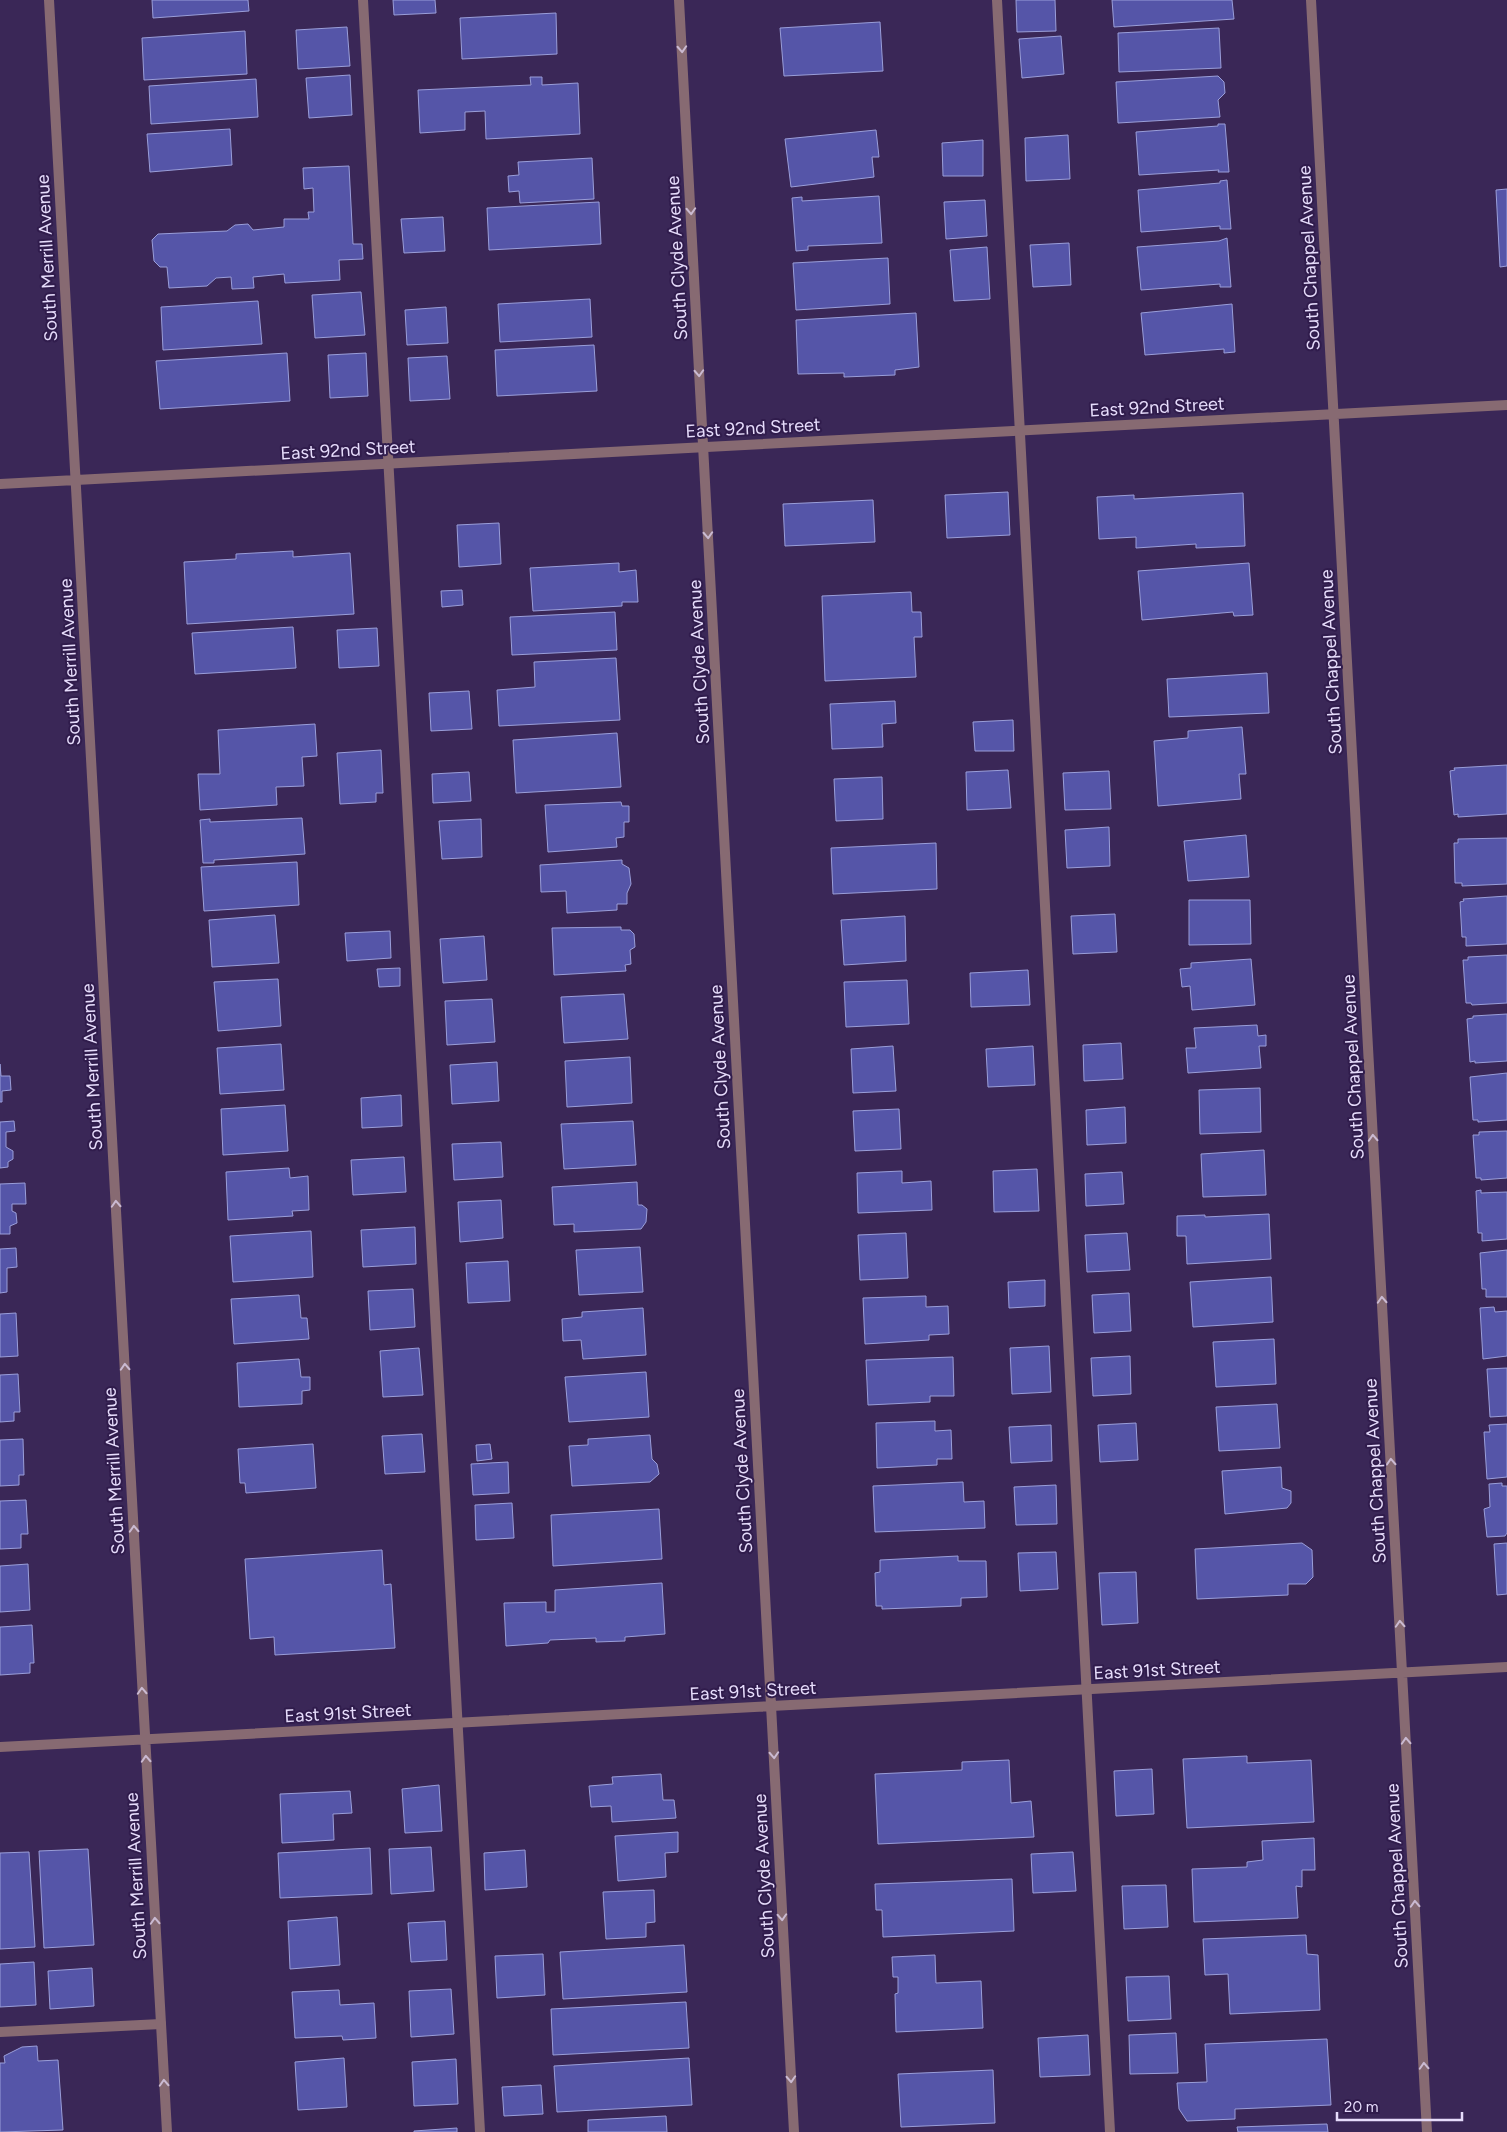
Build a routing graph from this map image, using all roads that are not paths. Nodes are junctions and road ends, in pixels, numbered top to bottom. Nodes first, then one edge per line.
1 (48, 0) edge
2 (363, 0) edge
3 (679, 0) edge
4 (997, 0) edge
5 (1311, 0) edge
6 (1507, 406) edge
7 (1334, 414) junction
8 (1021, 431) junction
9 (703, 448) junction
10 (388, 464) junction
11 (75, 480) junction
12 (0, 484) edge
13 (1507, 1667) edge
14 (1402, 1673) junction
15 (1086, 1690) junction
16 (771, 1706) junction
17 (458, 1723) junction
18 (145, 1740) junction
19 (0, 1747) edge
20 (161, 2024) junction
21 (0, 2032) edge
22 (167, 2132) edge
23 (480, 2132) edge
24 (794, 2132) edge
25 (1110, 2132) edge
26 (1427, 2132) edge

1 - 11 street, South Merrill Avenue
2 - 10 street
3 -> 9 street, South Clyde Avenue
4 - 8 street
5 - 7 street, South Chappel Avenue
6 - 7 street, East 92nd Street
7 - 8 street, East 92nd Street
14 -> 7 street, South Chappel Avenue
8 - 9 street, East 92nd Street
8 - 15 street
9 - 10 street, East 92nd Street
9 -> 16 street, South Clyde Avenue
10 - 11 street, East 92nd Street
10 - 17 street
11 - 12 street, East 92nd Street
18 -> 11 street, South Merrill Avenue
13 - 14 street, East 91st Street
14 - 15 street, East 91st Street
26 -> 14 street, South Chappel Avenue
15 - 16 street, East 91st Street
15 - 25 street
16 - 17 street, East 91st Street
16 -> 24 street, South Clyde Avenue
17 - 18 street, East 91st Street
17 - 23 street
18 - 19 street, East 91st Street
20 -> 18 street, South Merrill Avenue
20 - 21 street
22 -> 20 street, South Merrill Avenue

